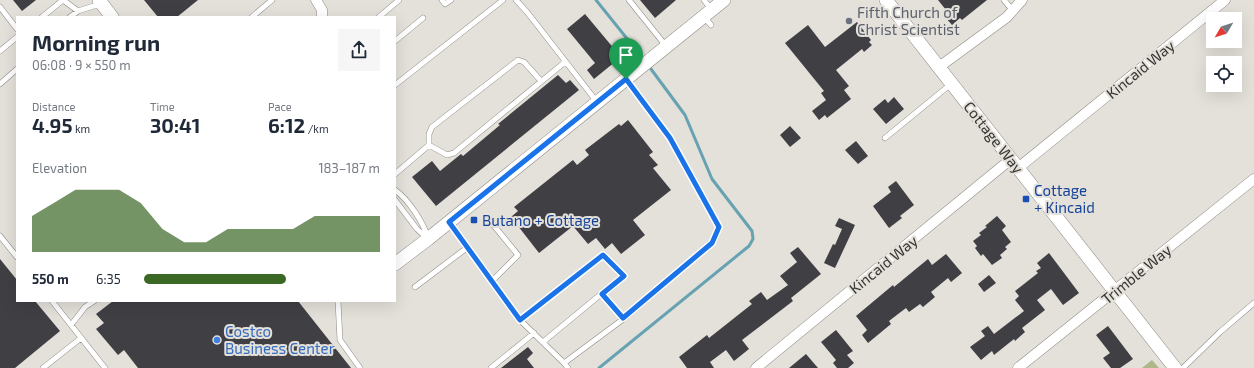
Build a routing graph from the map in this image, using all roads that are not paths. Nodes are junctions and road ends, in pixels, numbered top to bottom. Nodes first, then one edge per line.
1 (63, 0) edge
2 (272, 0) edge
3 (316, 0) edge
4 (399, 0) edge
5 (442, 0) edge
6 (451, 0) edge
7 (503, 0) edge
8 (516, 0) edge
9 (628, 0) edge
10 (724, 0) edge
11 (886, 0) edge
12 (1004, 0) edge
13 (1022, 0) edge
14 (1225, 0) edge
15 (102, 1) edge
16 (0, 7) edge
17 (78, 11) junction
18 (1013, 11) junction
19 (708, 13) edge
20 (43, 16) edge
21 (71, 16) edge
22 (111, 16) edge
23 (253, 16) edge
24 (322, 16) edge
25 (380, 16) edge
26 (423, 18) dead end
27 (16, 28) edge
28 (16, 38) edge
29 (396, 40) edge
30 (667, 47) junction
31 (0, 50) edge
32 (565, 62) junction
33 (939, 67) junction
34 (16, 70) edge
35 (626, 79) junction
36 (541, 81) junction
37 (0, 84) edge
38 (396, 84) edge
39 (952, 84) junction
40 (597, 102) junction
41 (884, 138) dead end
42 (428, 145) junction
43 (1015, 164) junction
44 (396, 173) edge
45 (1254, 179) edge
46 (396, 191) edge
47 (396, 201) edge
48 (406, 201) junction
49 (400, 206) junction
50 (449, 222) junction
51 (491, 222) dead end
52 (0, 236) edge
53 (428, 239) junction
54 (468, 247) junction
55 (16, 255) edge
56 (396, 263) edge
57 (492, 281) junction
58 (415, 287) dead end
59 (1115, 291) junction
60 (602, 294) junction
61 (53, 302) edge
62 (92, 302) edge
63 (338, 302) edge
64 (1254, 303) edge
65 (623, 318) junction
66 (520, 320) junction
67 (70, 325) junction
68 (534, 333) junction
69 (81, 338) junction
70 (543, 342) junction
71 (564, 363) junction
72 (43, 368) edge
73 (105, 368) edge
74 (360, 368) edge
75 (491, 368) edge
76 (568, 368) edge
77 (756, 368) edge
78 (1018, 368) edge
79 (1175, 368) edge
80 (1183, 368) edge

1 - 17 lane
1 - 20 lane
2 - 23 lane
3 - 24 street
4 - 25 lane
5 - 6 lane
7 - 38 lane
8 - 32 lane
9 - 30 lane
10 - 19 street
11 - 33 street, Cottage Way
12 - 18 lane
13 - 18 street
14 - 43 street, Kincaid Way
15 - 17 lane
15 - 22 street
16 - 27 lane
17 - 21 lane
18 - 33 street
19 - 30 street
26 - 29 lane
28 - 31 lane
30 - 35 street
32 - 36 lane
32 - 40 lane
33 - 39 street, Cottage Way
34 - 37 lane
35 - 40 street
35 - 65 lane
36 - 42 lane
36 - 42 lane
39 - 41 lane
39 - 43 street, Cottage Way
40 - 50 street
42 - 44 lane
43 - 59 street, Cottage Way
43 - 77 street, Kincaid Way
45 - 59 street, Trimble Way
46 - 48 lane
47 - 49 lane
48 - 49 lane
48 - 53 lane
49 - 53 lane
50 - 53 street
50 - 54 lane
51 - 57 lane
52 - 55 lane
53 - 56 street
54 - 57 lane
54 - 58 lane
57 - 66 lane
59 - 78 street, Trimble Way
59 - 79 street, Cottage Way
60 - 65 lane
60 - 66 lane
60 - 70 lane
61 - 67 lane
62 - 67 lane
63 - 74 lane
64 - 80 lane
65 - 71 lane
66 - 68 lane
67 - 69 lane
68 - 70 lane
68 - 75 lane
69 - 72 lane
69 - 73 lane
70 - 71 lane
71 - 76 lane

